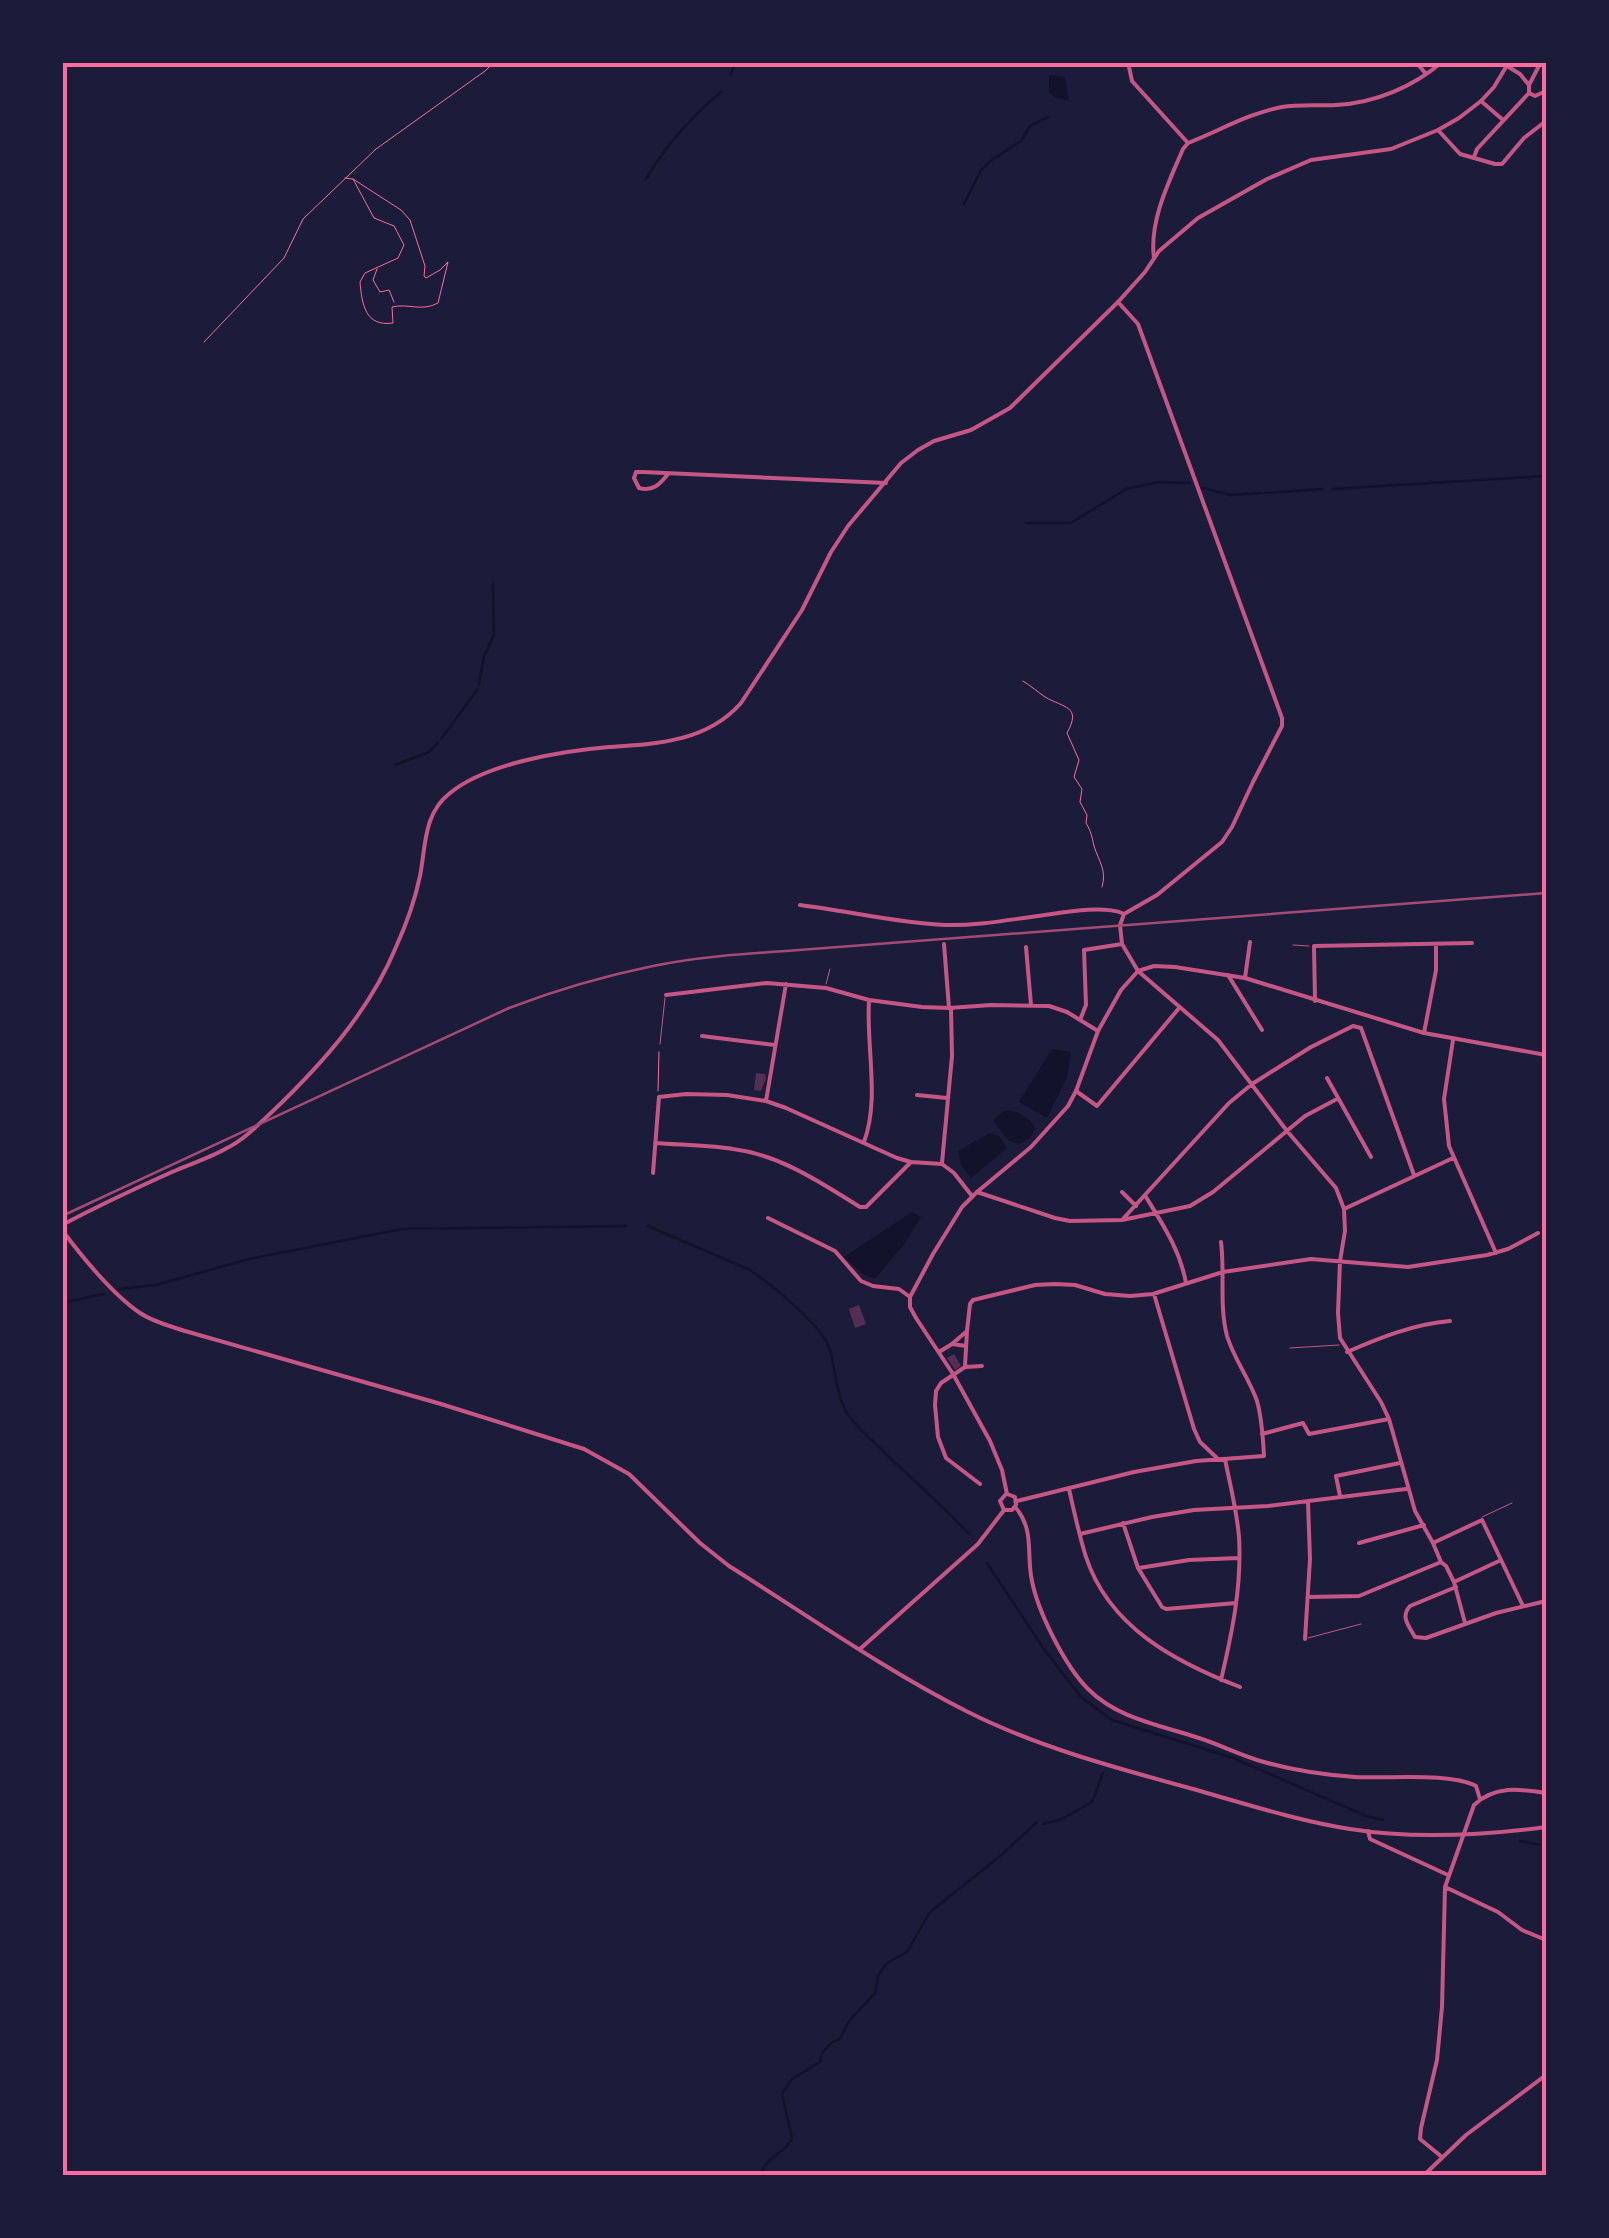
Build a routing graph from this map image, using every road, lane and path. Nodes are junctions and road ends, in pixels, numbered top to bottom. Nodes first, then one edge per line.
1 (494, 62) edge
2 (1128, 62) edge
3 (1416, 62) edge
4 (1442, 62) edge
5 (1541, 62) edge
6 (1508, 64) edge
7 (1427, 75) junction
8 (1530, 85) junction
9 (1546, 91) edge
10 (1529, 92) junction
11 (1481, 101) junction
12 (1503, 120) junction
13 (1546, 121) edge
14 (1438, 130) junction
15 (1188, 143) junction
16 (1474, 157) junction
17 (345, 178) junction
18 (353, 179) junction
19 (1154, 258) junction
20 (378, 268) junction
21 (1118, 302) junction
22 (396, 305) junction
23 (204, 342) dead end
24 (668, 474) junction
25 (886, 483) junction
26 (1024, 681) dead end
27 (1102, 887) dead end
28 (800, 905) dead end
29 (1124, 914) junction
30 (1250, 942) dead end
31 (944, 944) dead end
32 (1122, 944) junction
33 (1293, 944) dead end
34 (1472, 944) dead end
35 (1436, 945) junction
36 (1314, 946) junction
37 (1026, 947) dead end
38 (830, 969) dead end
39 (1138, 971) junction
40 (1228, 975) junction
41 (1244, 978) junction
42 (786, 984) junction
43 (826, 988) junction
44 (666, 995) joint
45 (870, 1000) junction
46 (1315, 1001) junction
47 (1031, 1005) junction
48 (1181, 1006) junction
49 (950, 1008) junction
50 (1366, 1017) junction
51 (1080, 1020) junction
52 (1362, 1028) junction
53 (1262, 1030) dead end
54 (1098, 1031) junction
55 (1424, 1033) junction
56 (702, 1036) dead end
57 (1454, 1040) junction
58 (660, 1044) joint
59 (776, 1045) junction
60 (1546, 1055) edge
61 (1327, 1078) dead end
62 (1252, 1084) junction
63 (1076, 1092) junction
64 (917, 1095) dead end
65 (659, 1097) junction
66 (948, 1098) junction
67 (1337, 1099) junction
68 (766, 1101) junction
69 (1287, 1131) junction
70 (864, 1142) junction
71 (655, 1143) junction
72 (1371, 1158) dead end
73 (1452, 1158) junction
74 (911, 1162) junction
75 (942, 1164) junction
76 (654, 1173) dead end
77 (1414, 1175) junction
78 (1122, 1192) dead end
79 (974, 1194) junction
80 (1146, 1197) junction
81 (1136, 1206) junction
82 (1344, 1209) junction
83 (1156, 1214) junction
84 (768, 1218) dead end
85 (1122, 1220) junction
86 (62, 1228) edge
87 (1538, 1233) dead end
88 (1221, 1242) dead end
89 (1496, 1253) junction
90 (1340, 1261) junction
91 (1222, 1272) junction
92 (1186, 1283) junction
93 (1153, 1294) junction
94 (910, 1297) junction
95 (1450, 1321) dead end
96 (967, 1331) junction
97 (952, 1344) junction
98 (1342, 1344) junction
99 (966, 1346) junction
100 (1290, 1348) dead end
101 (939, 1352) junction
102 (1347, 1352) junction
103 (965, 1366) junction
104 (982, 1366) dead end
105 (953, 1374) junction
106 (1388, 1420) junction
107 (1262, 1434) junction
108 (1222, 1459) junction
109 (1402, 1462) junction
110 (980, 1484) dead end
111 (1408, 1488) junction
112 (1069, 1489) junction
113 (1006, 1494) junction
114 (1340, 1496) junction
115 (1308, 1502) junction
116 (1512, 1503) dead end
117 (1016, 1504) junction
118 (1235, 1508) junction
119 (1004, 1510) junction
120 (1482, 1520) junction
121 (1123, 1524) junction
122 (1424, 1525) junction
123 (1080, 1534) junction
124 (1359, 1542) dead end
125 (1434, 1543) junction
126 (1239, 1558) junction
127 (1501, 1560) junction
128 (1441, 1562) junction
129 (1138, 1568) junction
130 (1455, 1585) junction
131 (1308, 1597) junction
132 (1546, 1601) edge
133 (1236, 1603) junction
134 (1523, 1606) junction
135 (1466, 1623) junction
136 (1361, 1624) dead end
137 (1305, 1639) joint
138 (860, 1649) junction
139 (1222, 1680) junction
140 (1240, 1687) dead end
141 (1546, 1794) edge
142 (1480, 1799) junction
143 (1546, 1827) edge
144 (1368, 1832) junction
145 (1464, 1833) junction
146 (1448, 1875) junction
147 (1445, 1887) junction
148 (1546, 1940) edge
149 (1546, 2074) edge
150 (1442, 2156) junction
151 (1424, 2176) edge

1 - 17 path
2 - 15 street
3 - 7 street
4 - 7 street
5 - 8 street
6 - 8 street
6 - 11 street
7 - 15 street
8 - 10 street
9 - 10 street
10 - 12 street
11 - 12 street
11 - 14 street
12 - 16 street
13 - 16 street
14 - 16 street
14 - 19 street
15 - 19 street
17 - 18 path
17 - 23 path
18 - 20 path
18 - 22 path
19 - 21 street
20 - 22 path
20 - 22 path
21 - 25 street
21 - 29 street
24 - 24 street
24 - 25 street
25 - 86 street
26 - 27 path
28 - 29 street
29 - 32 street
30 - 41 street
31 - 49 street
32 - 39 street
32 - 51 street
33 - 36 lane
34 - 35 street
35 - 36 street
35 - 55 street
36 - 46 street
37 - 47 street
38 - 43 lane
39 - 40 street
39 - 48 street
39 - 54 street
40 - 41 street
40 - 53 street
41 - 46 street
42 - 43 street
42 - 44 street
42 - 59 street
43 - 45 street
44 - 58 lane
45 - 49 street
45 - 70 street
46 - 50 street
47 - 49 street
47 - 51 street
48 - 62 street
48 - 63 street
49 - 66 street
50 - 52 street
50 - 55 street
51 - 54 street
52 - 62 street
52 - 77 street
54 - 63 street
55 - 57 street
56 - 59 street
57 - 60 street
57 - 73 street
58 - 65 path
59 - 68 street
61 - 67 street
62 - 69 street
62 - 80 street
63 - 79 street
64 - 66 street
65 - 68 street
65 - 71 street
66 - 75 street
67 - 69 street
67 - 72 street
68 - 70 street
69 - 82 street
69 - 83 street
70 - 74 street
71 - 74 street
71 - 76 street
73 - 77 street
73 - 89 street
74 - 75 street
75 - 79 street
77 - 82 street
78 - 81 street
79 - 85 street
79 - 94 street
80 - 81 street
80 - 83 street
81 - 85 street
82 - 90 street
83 - 85 street
83 - 92 street
84 - 94 street
86 - 138 street
87 - 89 street
88 - 91 street
89 - 90 street
90 - 91 street
90 - 98 street
91 - 92 street
91 - 107 street
92 - 93 street
93 - 96 street
93 - 108 street
94 - 101 street
95 - 102 street
96 - 97 street
96 - 99 street
97 - 99 street
97 - 101 street
98 - 100 lane
98 - 102 street
99 - 103 street
101 - 105 street
102 - 106 street
103 - 104 street
103 - 105 street
105 - 110 street
105 - 113 street
106 - 107 street
106 - 109 street
107 - 108 street
108 - 112 street
108 - 118 street
109 - 111 street
109 - 114 street
111 - 114 street
111 - 122 street
112 - 117 street
112 - 123 street
113 - 117 street
113 - 119 street
114 - 115 street
115 - 118 street
115 - 131 street
116 - 120 lane
117 - 119 street
117 - 142 street
118 - 121 street
118 - 126 street
119 - 138 street
120 - 125 street
120 - 127 street
121 - 123 street
121 - 129 street
122 - 124 street
122 - 125 street
123 - 139 street
125 - 128 street
126 - 129 street
126 - 133 street
127 - 130 street
127 - 134 street
128 - 130 street
128 - 131 street
129 - 133 street
130 - 135 street
130 - 135 street
131 - 137 street
132 - 134 street
133 - 139 street
134 - 135 street
136 - 137 lane
138 - 144 street
139 - 140 street
141 - 142 street
142 - 145 street
143 - 145 street
144 - 145 street
144 - 146 street
145 - 146 street
146 - 147 street
147 - 148 street
147 - 150 street
149 - 150 street
150 - 151 street

